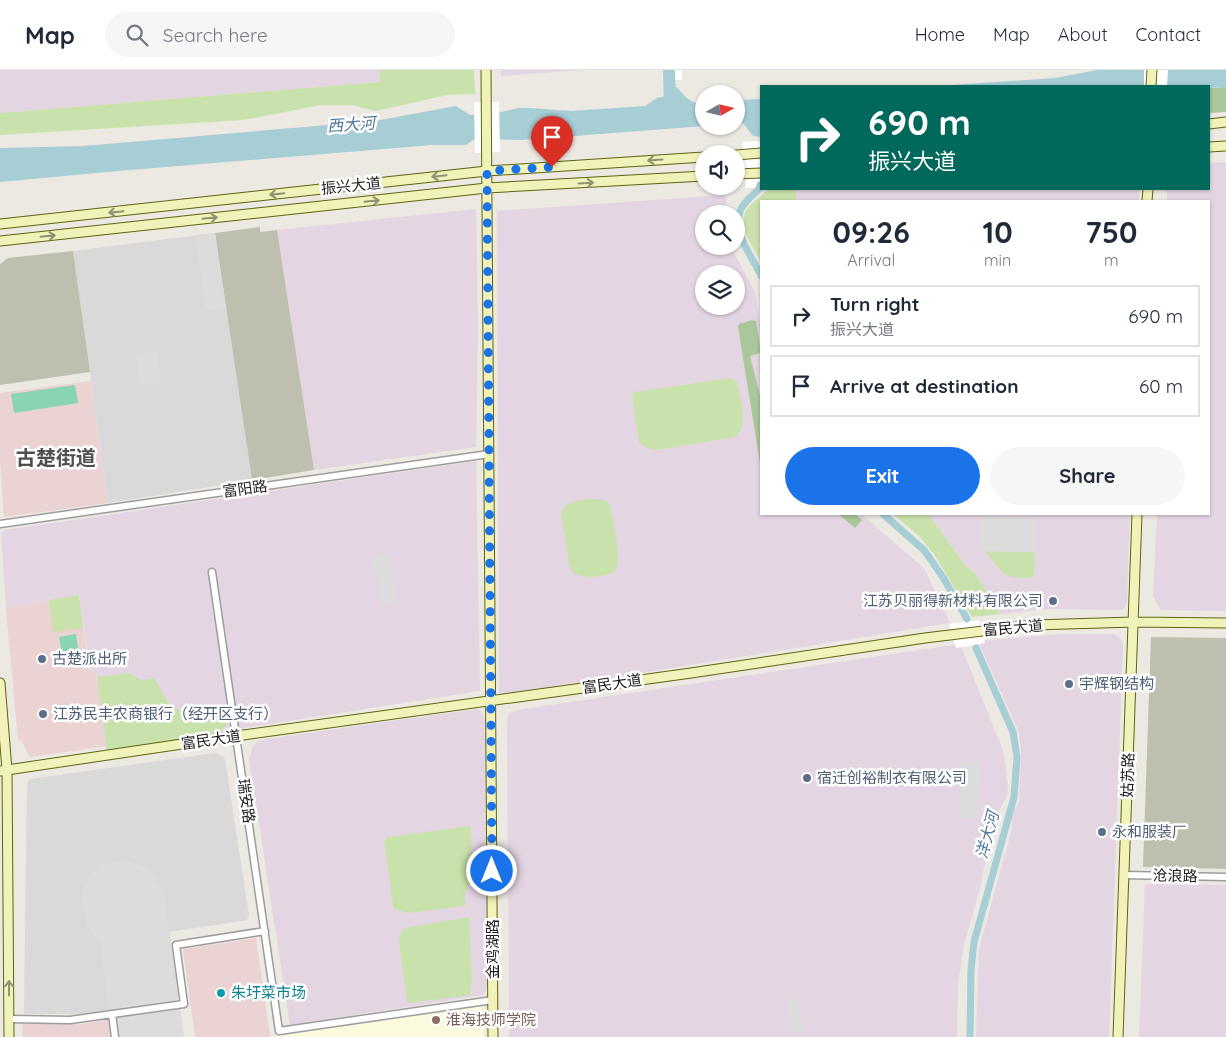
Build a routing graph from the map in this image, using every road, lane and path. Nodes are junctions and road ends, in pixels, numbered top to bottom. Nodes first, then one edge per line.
1 (486, 70) edge
2 (1152, 70) edge
3 (1151, 85) edge
4 (1226, 122) edge
5 (1210, 124) edge
6 (1226, 146) edge
7 (1210, 147) edge
8 (760, 153) edge
9 (745, 154) edge
10 (695, 158) edge
11 (487, 171) junction
12 (760, 172) edge
13 (745, 173) edge
14 (695, 176) edge
15 (487, 188) junction
16 (0, 219) edge
17 (25, 222) junction
18 (0, 224) edge
19 (0, 242) edge
20 (489, 454) junction
21 (1137, 515) edge
22 (0, 524) edge
23 (212, 572) dead end
24 (1134, 622) junction
25 (1226, 624) edge
26 (0, 684) edge
27 (491, 700) junction
28 (236, 736) junction
29 (4, 770) edge
30 (1124, 875) junction
31 (1226, 877) edge
32 (265, 931) junction
33 (493, 1000) junction
34 (112, 1014) junction
35 (9, 1019) junction
36 (9, 1037) edge
37 (116, 1037) edge
38 (493, 1037) edge
39 (1118, 1037) edge

1 - 11 street, 金鸡湖路
2 - 3 street
4 - 5 street
6 - 7 street
8 - 9 street
10 -> 11 street, 振兴大道
11 - 15 street, 金鸡湖路
11 -> 17 street, 振兴大道
12 - 13 street
15 -> 14 street, 振兴大道
19 -> 15 street, 振兴大道
15 - 20 street, 金鸡湖路
16 - 17 street
17 - 18 street, 振兴大道
20 - 22 street, 富阳路
20 - 27 street, 金鸡湖路
21 - 24 street, 姑苏路
23 - 28 street, 瑞安路
24 - 25 street, 富民大道
24 - 27 street, 富民大道
24 - 30 street, 姑苏路
26 - 29 street
27 - 28 street, 富民大道
27 - 33 street, 金鸡湖路
28 - 29 street, 富民大道
28 - 32 street, 瑞安路
35 -> 29 street
30 - 31 street, 沧浪路
30 - 39 street, 姑苏路
32 - 33 street, 瑞安路
32 - 34 street
33 - 38 street, 金鸡湖路
34 - 35 street
34 - 37 street
35 - 36 street

